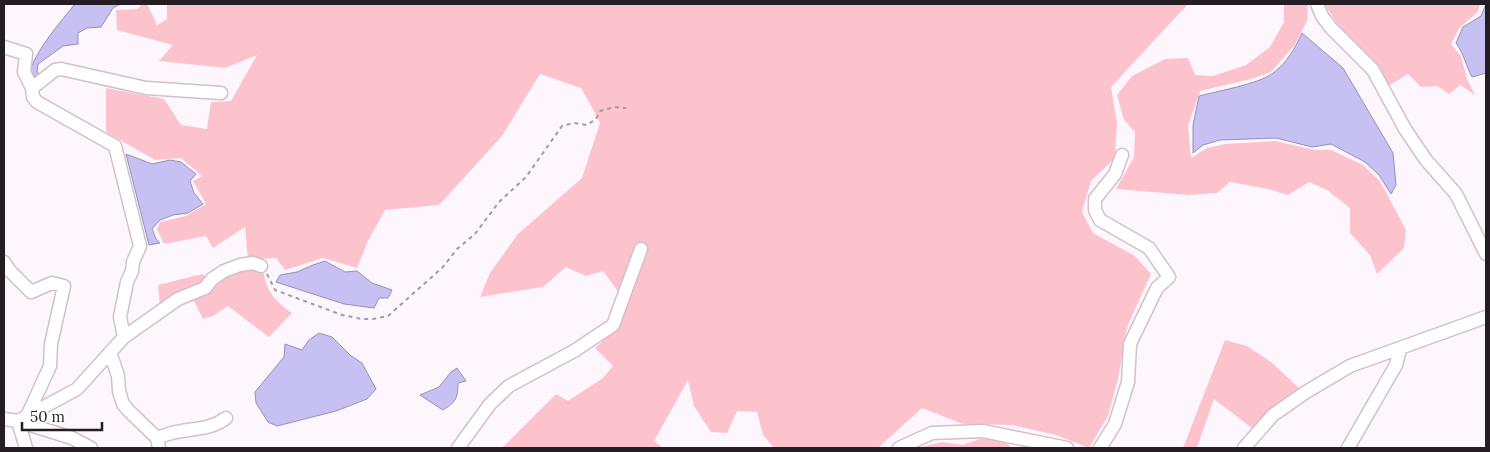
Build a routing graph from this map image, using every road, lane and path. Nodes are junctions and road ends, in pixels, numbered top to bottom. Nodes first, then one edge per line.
1 (1317, 4) edge
2 (4, 46) edge
3 (32, 88) junction
4 (221, 93) dead end
5 (626, 108) dead end
6 (1122, 155) dead end
7 (641, 249) dead end
8 (1486, 254) edge
9 (4, 262) edge
10 (260, 266) joint
11 (1485, 321) edge
12 (124, 337) junction
13 (1400, 349) junction
14 (110, 352) junction
15 (23, 418) junction
16 (226, 418) dead end
17 (4, 419) edge
18 (158, 443) edge
19 (26, 448) edge
20 (91, 448) edge
21 (458, 448) edge
22 (899, 448) edge
23 (1067, 448) edge
24 (1100, 448) edge
25 (1244, 448) edge
26 (1348, 448) edge

1 - 8 street
2 - 3 street
3 - 4 street
3 - 12 street
5 - 10 path
6 - 24 street
7 - 21 street
9 - 15 street
10 - 12 street
11 - 13 street
12 - 14 street
13 - 25 street
13 - 26 street
14 - 15 street
14 - 18 street
15 - 17 street
15 - 19 street
15 - 20 street
16 - 18 street
22 - 23 street

